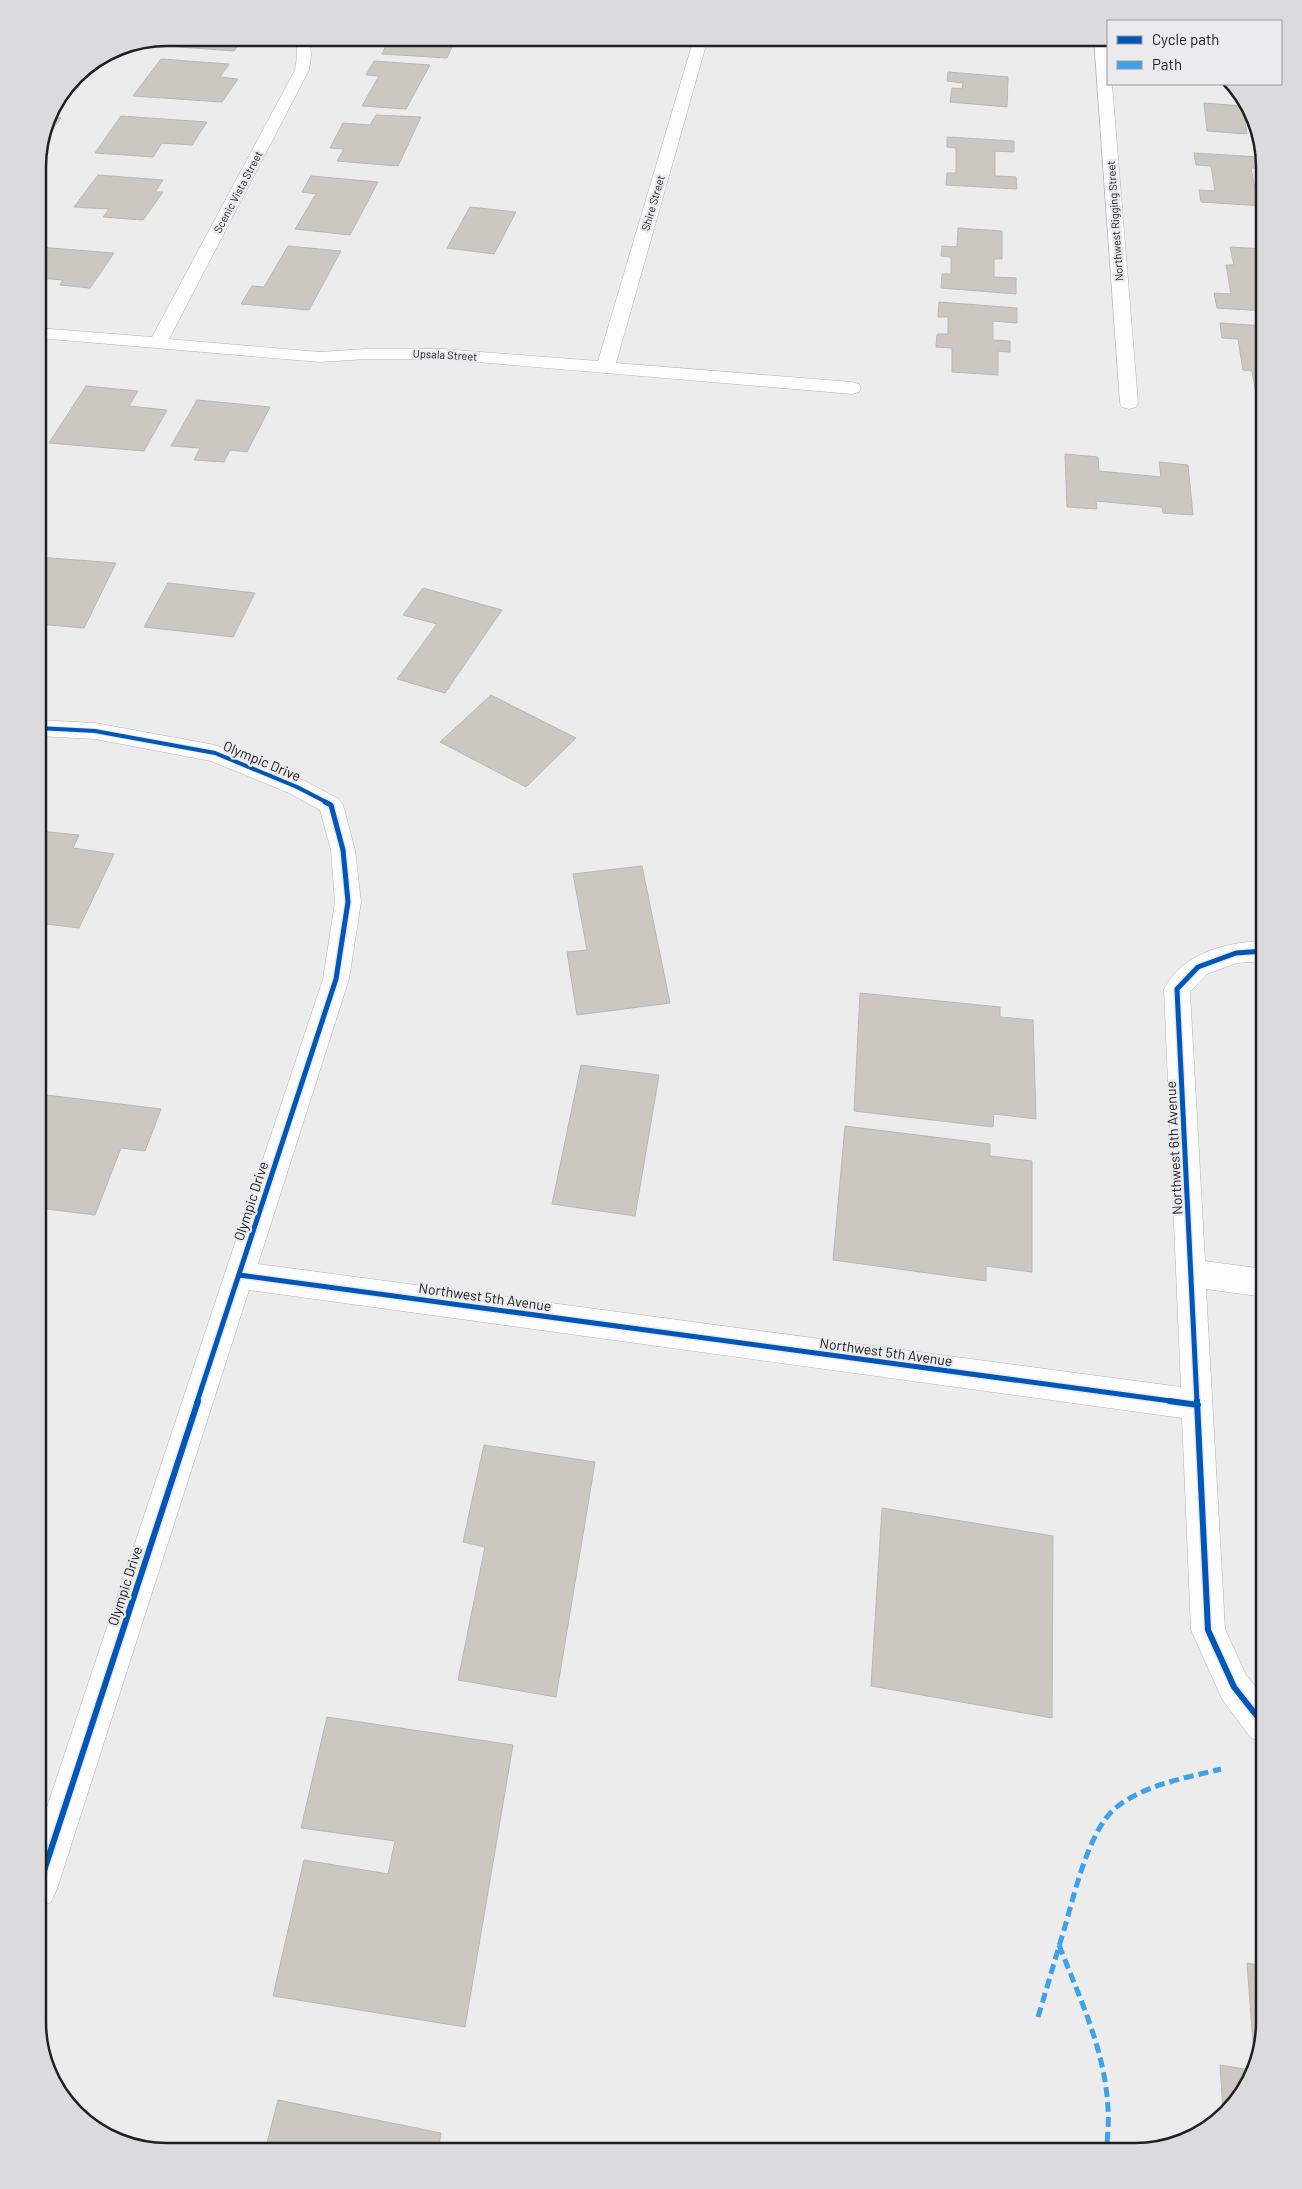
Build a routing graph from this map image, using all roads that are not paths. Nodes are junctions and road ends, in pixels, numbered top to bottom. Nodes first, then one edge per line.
1 (304, 47) edge
2 (697, 47) edge
3 (1102, 47) edge
4 (47, 333) edge
5 (158, 342) junction
6 (606, 367) junction
7 (852, 388) dead end
8 (1129, 403) dead end
9 (47, 728) edge
10 (1256, 952) edge
11 (1191, 1273) junction
12 (239, 1275) junction
13 (1256, 1282) edge
14 (1198, 1406) junction
15 (1256, 1715) edge
16 (46, 1864) edge

1 - 5 street, Scenic Vista Street
2 - 6 street, Shire Street
3 - 8 street, Northwest Rigging Street
4 - 5 street, Upsala Street
5 - 6 street, Upsala Street
6 - 7 street, Upsala Street
9 - 12 street, Olympic Drive
10 - 11 street, Northwest 6th Avenue
11 - 13 street
11 - 14 street, Northwest 6th Avenue
12 - 14 street, Northwest 5th Avenue
12 - 16 street, Olympic Drive
14 - 15 street

